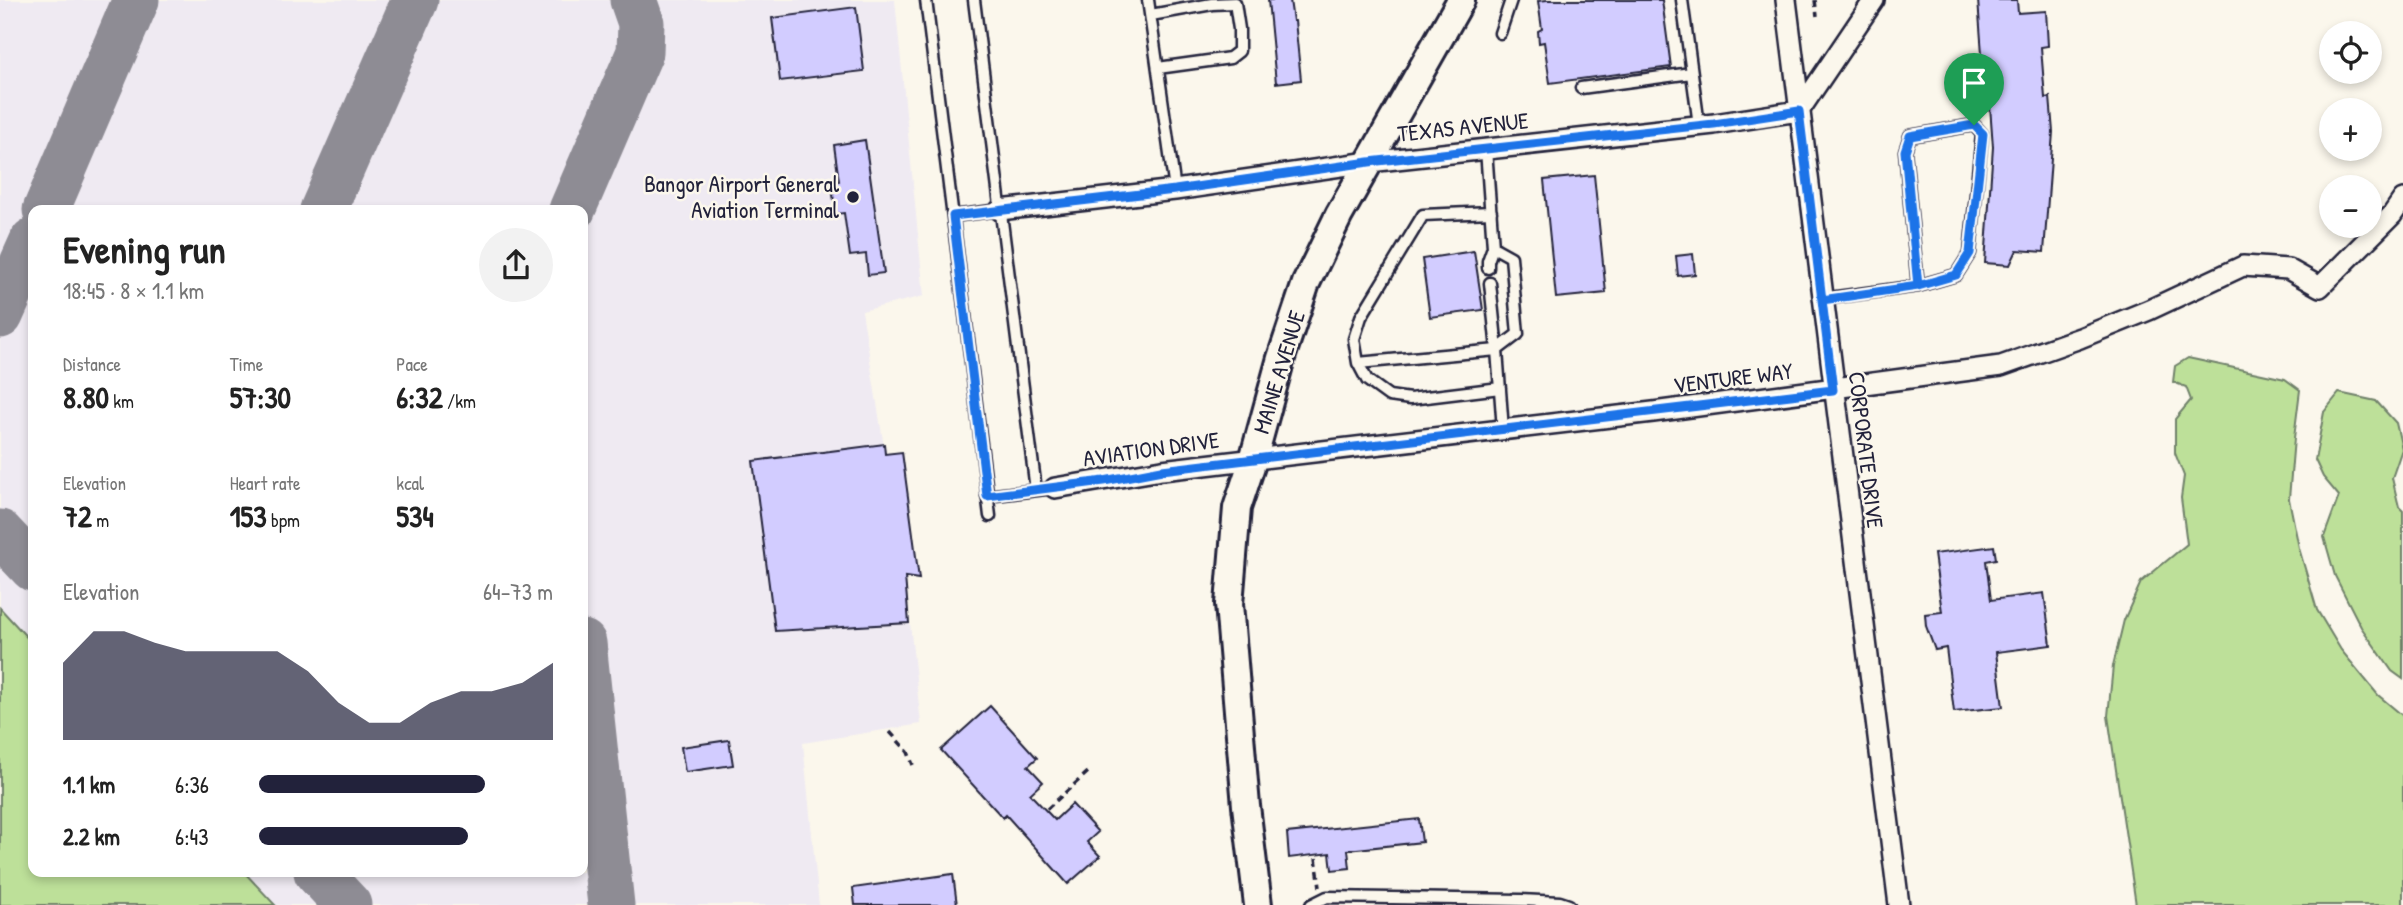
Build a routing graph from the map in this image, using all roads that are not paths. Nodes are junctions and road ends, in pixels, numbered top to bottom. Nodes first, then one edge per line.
1 (926, 0) edge
2 (974, 0) edge
3 (1148, 0) edge
4 (1461, 0) edge
5 (1511, 0) edge
6 (1682, 0) edge
7 (1786, 0) edge
8 (1874, 0) edge
9 (1150, 15) junction
10 (1500, 33) dead end
11 (1158, 68) junction
12 (1691, 73) junction
13 (1581, 88) dead end
14 (1799, 111) junction
15 (1699, 125) junction
16 (1486, 149) junction
17 (1369, 162) junction
18 (1175, 190) junction
19 (1000, 210) junction
20 (1491, 212) junction
21 (2399, 212) edge
22 (953, 216) junction
23 (1493, 247) junction
24 (1488, 268) dead end
25 (1490, 283) dead end
26 (1918, 286) junction
27 (1822, 300) junction
28 (1497, 350) junction
29 (1358, 363) junction
30 (1500, 388) junction
31 (1833, 390) junction
32 (1503, 429) junction
33 (1254, 460) junction
34 (1046, 489) junction
35 (987, 496) junction
36 (990, 516) dead end
37 (1258, 905) edge
38 (1311, 905) edge
39 (1569, 905) edge
40 (1899, 905) edge

1 - 22 lane
2 - 19 lane
3 - 9 lane
4 - 17 main road, MAINE AVENUE
5 - 10 lane
6 - 12 lane
7 - 14 street, CORPORATE DRIVE
8 - 14 street
9 - 11 lane
9 - 11 lane
11 - 18 lane
12 - 13 lane
12 - 15 lane
14 - 15 street, TEXAS AVENUE
14 - 27 street, CORPORATE DRIVE
15 - 16 street, TEXAS AVENUE
16 - 17 street, TEXAS AVENUE
16 - 20 lane
17 - 18 street, TEXAS AVENUE
17 - 33 main road, MAINE AVENUE
18 - 19 street, TEXAS AVENUE
19 - 22 lane
19 - 34 lane
20 - 23 lane
20 - 29 lane
21 - 31 street, VENTURE WAY
22 - 35 lane
23 - 24 lane
23 - 28 lane
25 - 28 lane
26 - 26 lane
26 - 27 lane
27 - 31 street, CORPORATE DRIVE
28 - 29 lane
28 - 30 lane
29 - 30 lane
30 - 32 lane
31 - 32 street, VENTURE WAY
31 - 40 street, CORPORATE DRIVE
32 - 33 street, VENTURE WAY
33 - 34 street, AVIATION DRIVE
33 - 37 main road, MAINE AVENUE
34 - 35 lane
35 - 36 lane
38 - 39 lane

